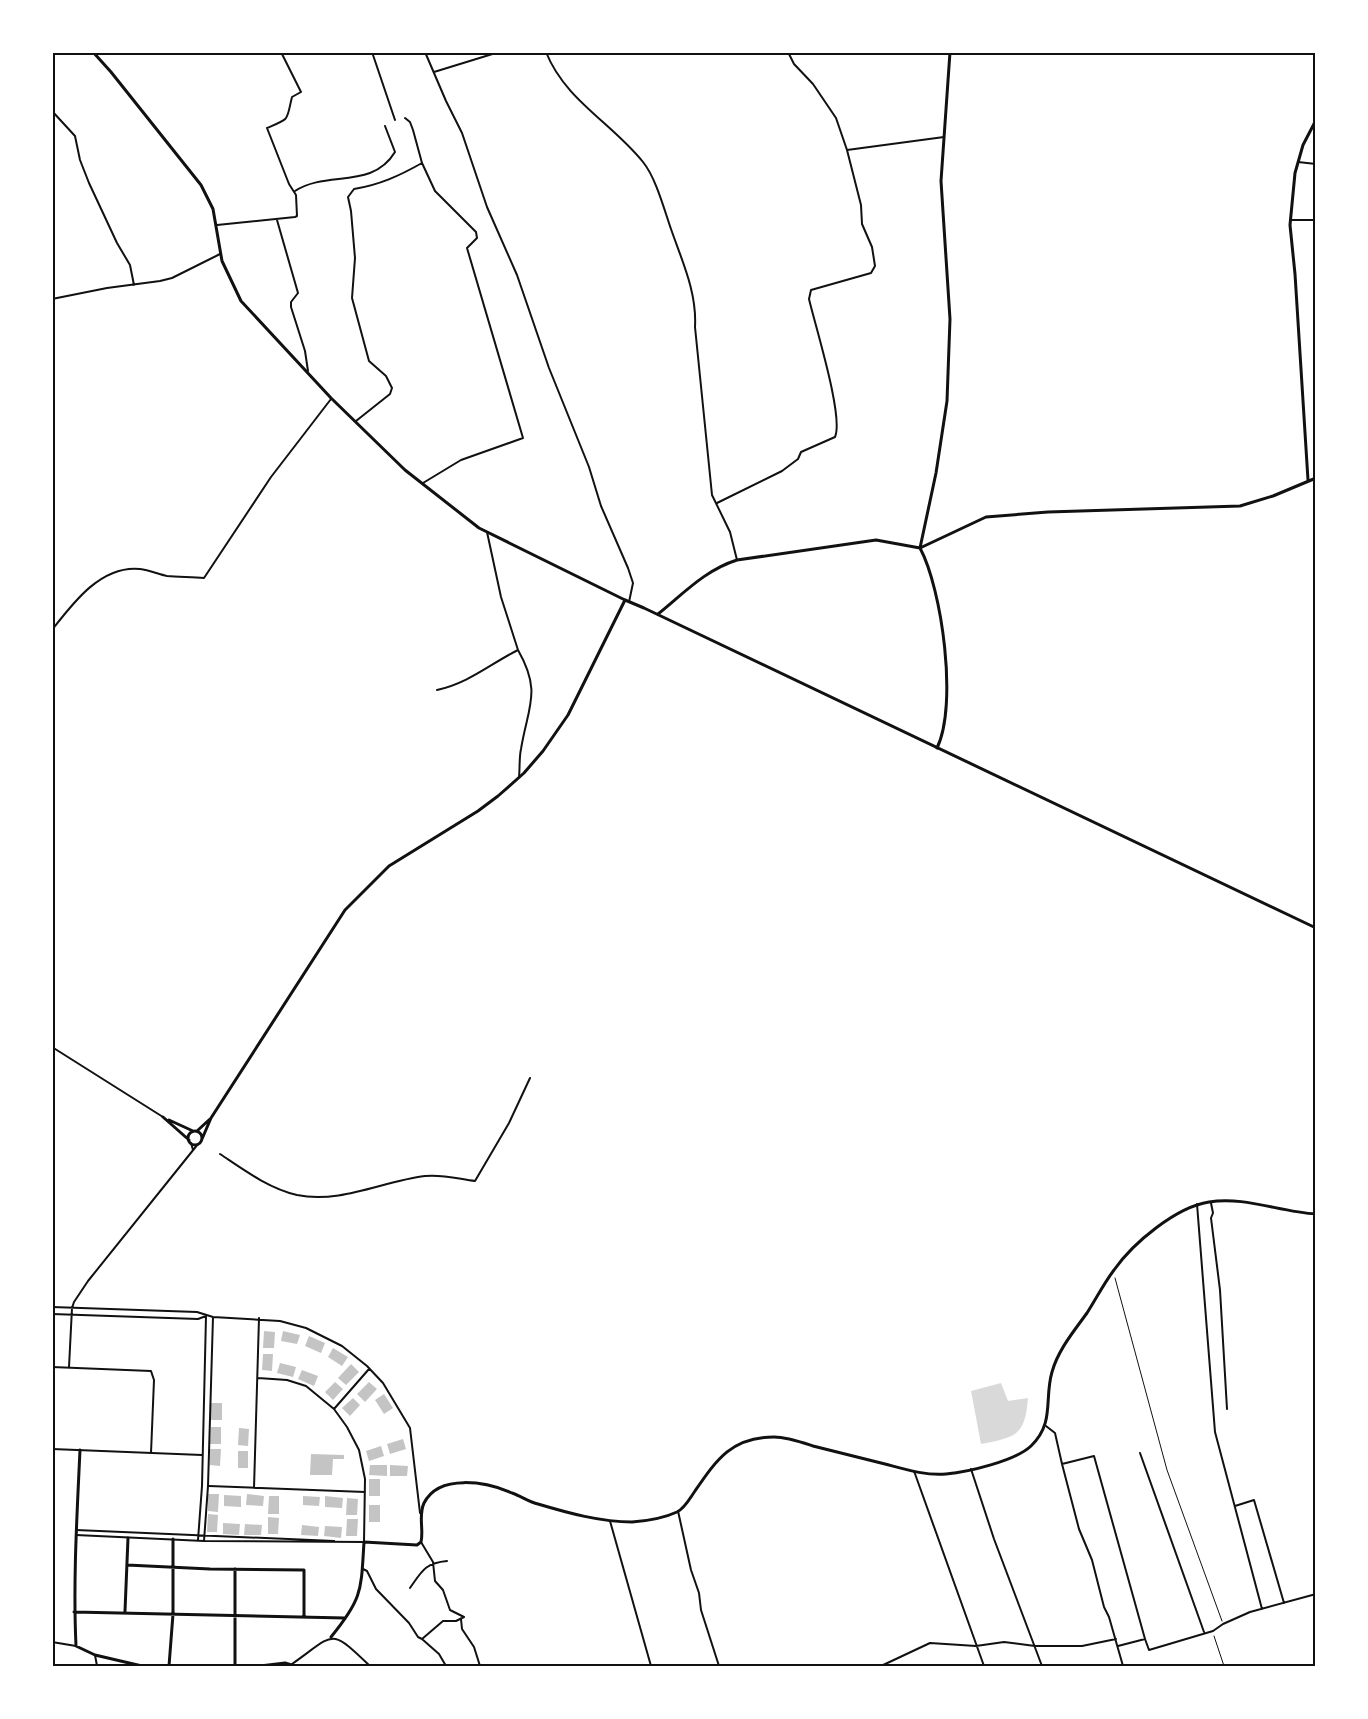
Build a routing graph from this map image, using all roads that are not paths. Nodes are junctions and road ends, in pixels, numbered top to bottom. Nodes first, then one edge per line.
1 (93, 52) edge
2 (280, 52) edge
3 (372, 52) edge
4 (425, 52) edge
5 (500, 52) edge
6 (546, 52) edge
7 (788, 52) edge
8 (950, 52) edge
9 (434, 72) junction
10 (52, 111) edge
11 (405, 118) dead end
12 (395, 120) dead end
13 (1316, 120) edge
14 (385, 126) dead end
15 (944, 137) junction
16 (847, 150) junction
17 (1298, 162) junction
18 (422, 163) junction
19 (1316, 164) edge
20 (295, 191) junction
21 (277, 219) junction
22 (1290, 220) junction
23 (1316, 220) edge
24 (217, 225) junction
25 (220, 254) junction
26 (134, 285) junction
27 (52, 299) edge
28 (308, 371) junction
29 (331, 398) junction
30 (356, 421) junction
31 (1316, 478) edge
32 (1308, 480) junction
33 (423, 483) junction
34 (717, 503) junction
35 (487, 532) junction
36 (920, 548) junction
37 (737, 560) junction
38 (627, 601) junction
39 (658, 614) junction
40 (52, 630) edge
41 (518, 650) junction
42 (438, 690) dead end
43 (937, 748) junction
44 (519, 777) junction
45 (1316, 928) edge
46 (52, 1047) edge
47 (530, 1078) dead end
48 (163, 1117) junction
49 (211, 1118) junction
50 (195, 1131) junction
51 (202, 1139) junction
52 (190, 1142) junction
53 (198, 1144) junction
54 (193, 1150) junction
55 (220, 1154) dead end
56 (1211, 1201) junction
57 (1197, 1204) junction
58 (1315, 1214) edge
59 (52, 1307) edge
60 (72, 1308) junction
61 (52, 1314) edge
62 (73, 1315) junction
63 (206, 1316) junction
64 (213, 1317) junction
65 (259, 1318) junction
66 (52, 1367) edge
67 (69, 1367) junction
68 (369, 1369) junction
69 (258, 1378) junction
70 (334, 1409) junction
71 (1227, 1409) dead end
72 (1046, 1426) junction
73 (52, 1449) edge
74 (80, 1450) junction
75 (151, 1453) junction
76 (1140, 1453) dead end
77 (202, 1455) junction
78 (1062, 1464) junction
79 (971, 1469) junction
80 (914, 1471) junction
81 (202, 1486) junction
82 (208, 1486) junction
83 (254, 1488) junction
84 (365, 1492) junction
85 (1235, 1506) junction
86 (678, 1511) junction
87 (421, 1516) junction
88 (610, 1521) junction
89 (76, 1530) junction
90 (76, 1535) junction
91 (198, 1535) junction
92 (204, 1536) junction
93 (128, 1538) junction
94 (173, 1539) junction
95 (198, 1540) junction
96 (204, 1541) junction
97 (364, 1542) junction
98 (422, 1542) junction
99 (447, 1561) dead end
100 (433, 1562) junction
101 (127, 1564) junction
102 (173, 1567) junction
103 (235, 1569) junction
104 (363, 1569) junction
105 (411, 1588) dead end
106 (1316, 1594) edge
107 (1284, 1603) junction
108 (1262, 1610) junction
109 (125, 1611) junction
110 (74, 1612) junction
111 (173, 1614) junction
112 (235, 1615) junction
113 (304, 1617) junction
114 (347, 1618) junction
115 (461, 1619) junction
116 (1204, 1632) junction
117 (331, 1638) junction
118 (422, 1639) junction
119 (1116, 1639) junction
120 (1145, 1639) junction
121 (52, 1642) edge
122 (76, 1646) junction
123 (976, 1646) junction
124 (1035, 1646) junction
125 (1118, 1646) junction
126 (95, 1655) junction
127 (293, 1665) edge
128 (97, 1666) edge
129 (142, 1666) edge
130 (169, 1666) edge
131 (235, 1666) edge
132 (260, 1666) edge
133 (370, 1666) edge
134 (446, 1666) edge
135 (480, 1666) edge
136 (651, 1666) edge
137 (719, 1666) edge
138 (881, 1666) edge
139 (984, 1666) edge
140 (1042, 1666) edge
141 (1124, 1666) edge

1 - 24 street
2 - 20 street
3 - 12 street
4 - 9 street
5 - 9 street
6 - 34 street
7 - 16 street
8 - 15 street
9 - 38 street
10 - 26 street
11 - 18 street
13 - 17 street
14 - 20 street
15 - 16 street
15 - 36 street
16 - 34 street
17 - 19 street
17 - 22 street
18 - 30 street
18 - 33 street
20 - 21 street
21 - 24 street
21 - 28 street
22 - 23 street
22 - 32 street
24 - 25 street
25 - 26 street
25 - 28 street
26 - 27 street
28 - 29 street
29 - 30 street
29 - 40 street
30 - 33 street
31 - 32 street
32 - 36 street
33 - 35 street
34 - 37 street
35 - 38 street
35 - 41 street
36 - 37 street
36 - 43 street
37 - 39 street
38 - 39 street
38 - 44 street
39 - 43 street
41 - 42 street
41 - 44 street
43 - 45 street
44 - 49 street
46 - 48 street
47 - 55 street
48 - 50 street
48 - 52 street
49 - 50 street
49 - 51 street
50 - 51 street
50 - 52 street
51 - 53 street
52 - 53 street
52 - 54 street
53 - 54 street
54 - 60 street
56 - 57 street
56 - 58 street
56 - 71 street
57 - 72 street
57 - 85 street
59 - 60 street
60 - 62 street
60 - 63 street
61 - 62 street
62 - 63 street
62 - 67 street
63 - 64 street
63 - 77 street
64 - 65 street
64 - 82 street
65 - 68 street
65 - 69 street
66 - 67 street
67 - 75 street
68 - 70 street
68 - 87 street
69 - 70 street
69 - 83 street
70 - 84 street
72 - 78 street
72 - 79 street
73 - 74 street
74 - 75 street
74 - 89 street
75 - 77 street
76 - 116 street
77 - 81 street
78 - 119 street
78 - 120 street
79 - 80 street
79 - 124 street
80 - 86 street
80 - 123 street
81 - 82 street
81 - 91 street
82 - 83 street
82 - 92 street
83 - 84 street
84 - 97 street
85 - 107 street
85 - 108 street
86 - 88 street
86 - 137 street
87 - 88 street
87 - 98 street
88 - 136 street
89 - 90 street
89 - 91 street
90 - 93 street
90 - 110 street
91 - 92 street
91 - 95 street
92 - 96 street
92 - 97 street
93 - 94 street
93 - 101 street
94 - 95 street
94 - 102 street
95 - 96 street
96 - 97 street
97 - 98 street
97 - 104 street
98 - 100 street
99 - 100 street
100 - 105 street
100 - 115 street
101 - 102 street
101 - 109 street
102 - 103 street
102 - 111 street
103 - 112 street
103 - 113 street
104 - 114 street
104 - 118 street
106 - 107 street
107 - 108 street
108 - 116 street
109 - 110 street
109 - 111 street
110 - 122 street
111 - 112 street
111 - 130 street
112 - 113 street
112 - 131 street
113 - 114 street
114 - 117 street
115 - 118 street
115 - 135 street
116 - 120 street
117 - 127 street
117 - 133 street
118 - 134 street
119 - 124 street
119 - 125 street
120 - 125 street
121 - 122 street
122 - 126 street
123 - 124 street
123 - 138 street
123 - 139 street
124 - 140 street
125 - 141 street
126 - 128 street
126 - 129 street
127 - 132 street

